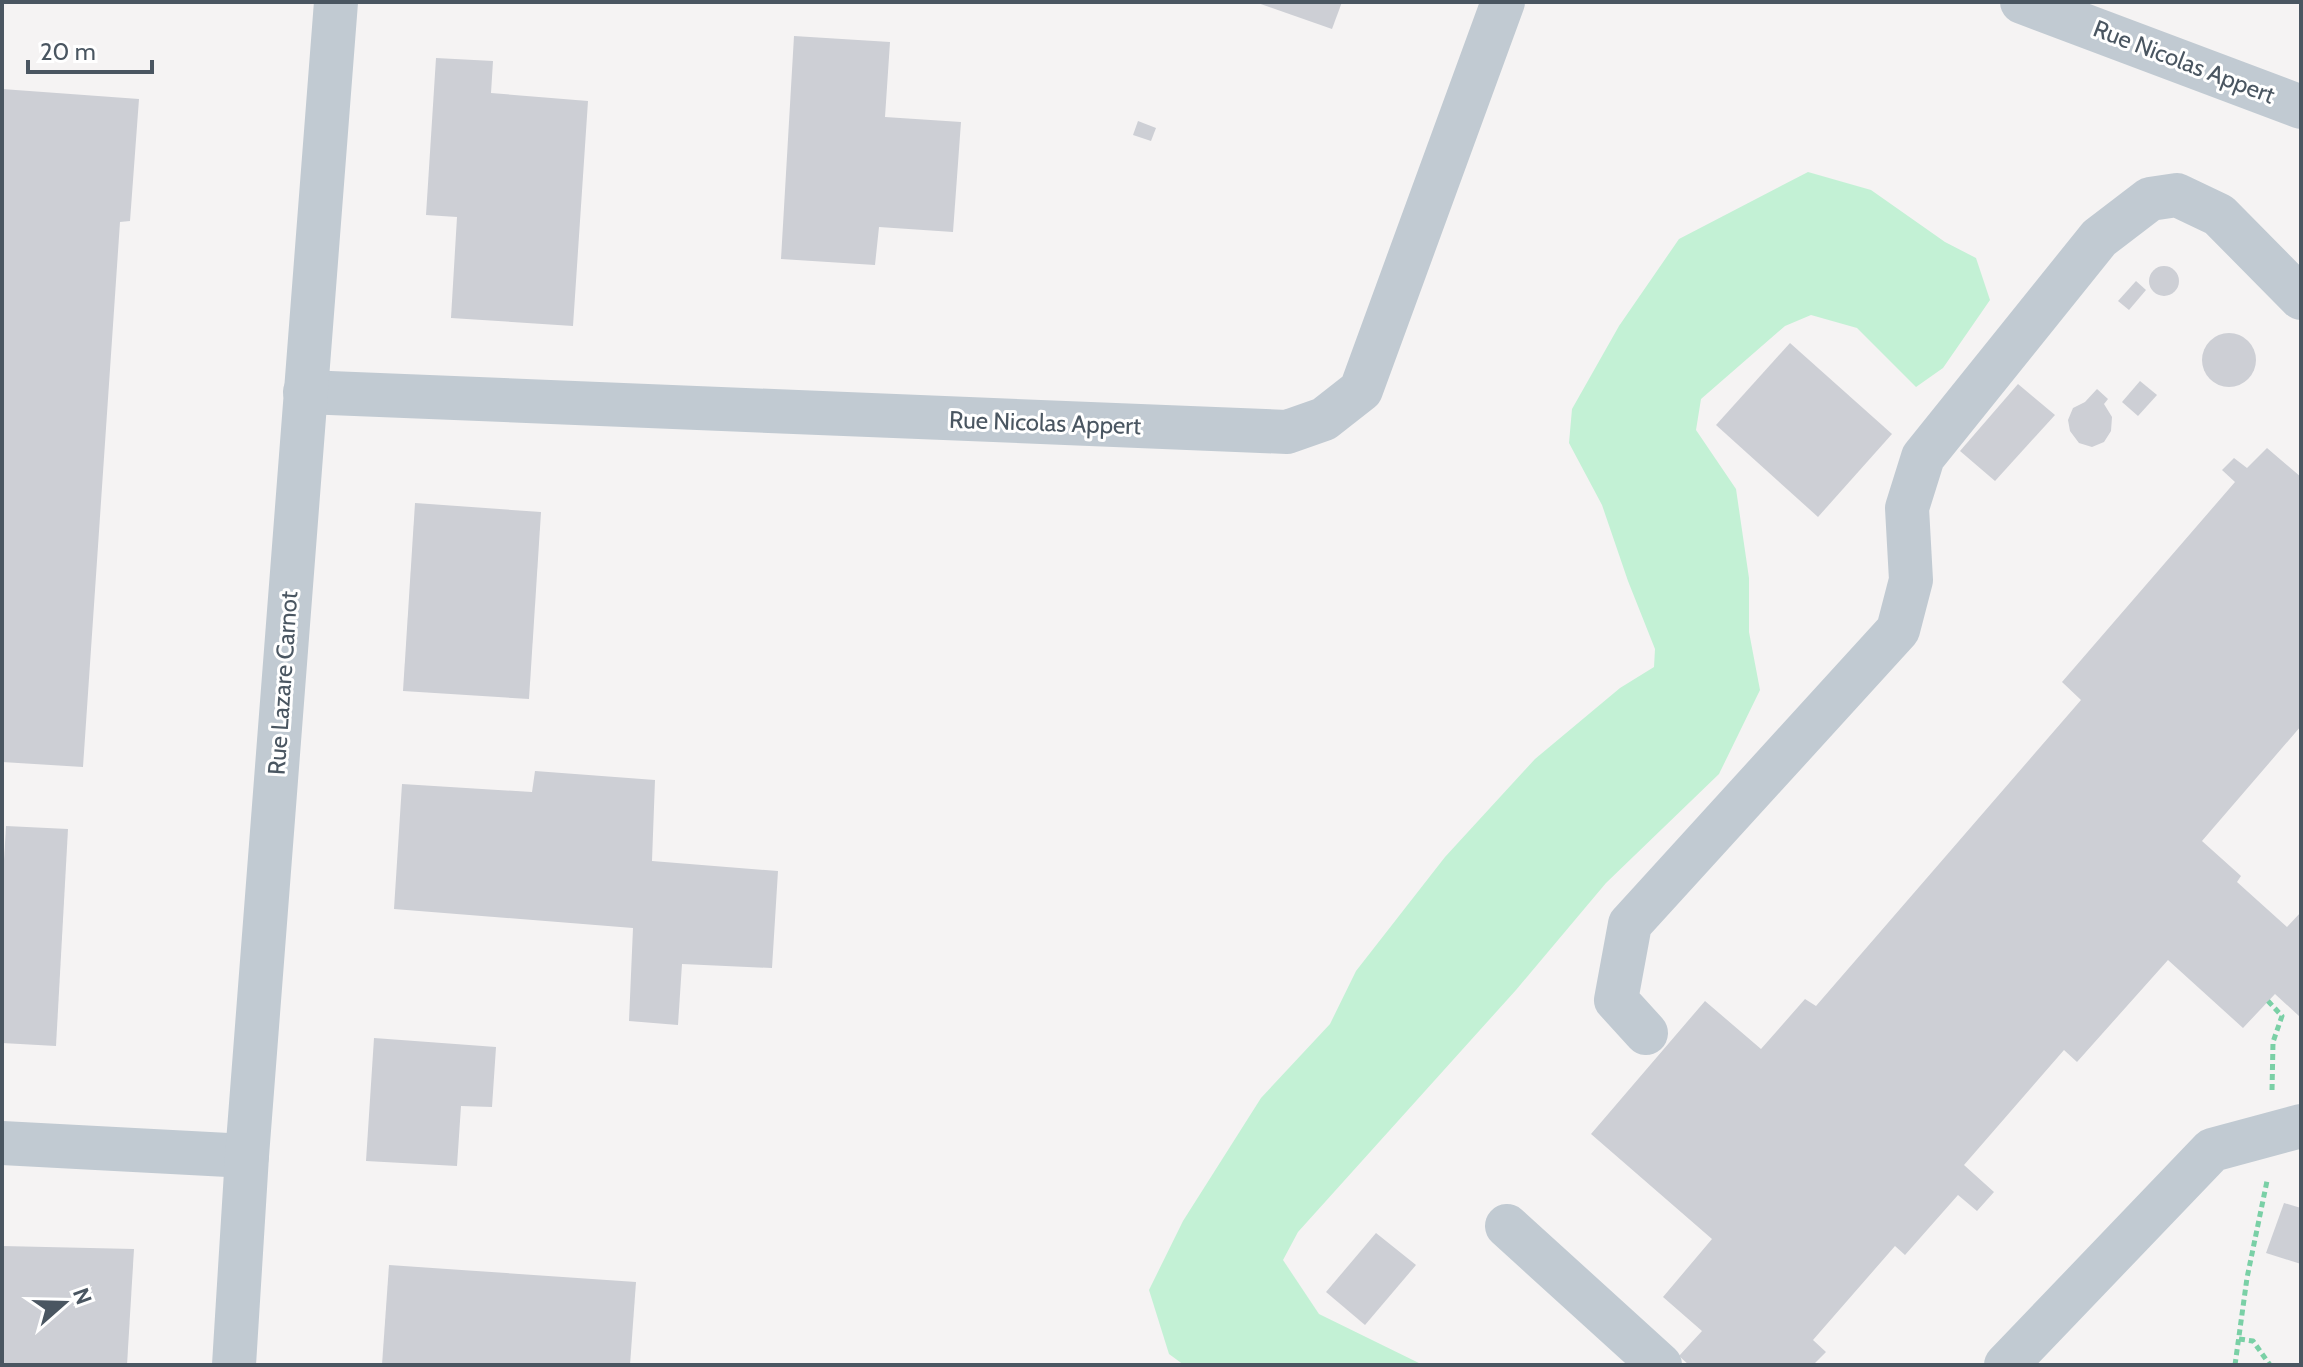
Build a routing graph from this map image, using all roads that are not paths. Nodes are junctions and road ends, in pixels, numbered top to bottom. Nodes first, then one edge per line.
1 (336, 2) edge
2 (1503, 2) edge
3 (2022, 2) edge
4 (2301, 107) edge
5 (2301, 298) edge
6 (305, 392) junction
7 (1646, 1033) dead end
8 (2301, 1126) edge
9 (2, 1143) edge
10 (247, 1156) junction
11 (1507, 1226) dead end
12 (234, 1365) edge
13 (1660, 1365) edge
14 (2006, 1365) edge

1 - 6 street, Rue Lazare Carnot
2 - 6 street, Rue Nicolas Appert
3 - 4 street, Rue Nicolas Appert
5 - 7 street
6 - 10 street, Rue Lazare Carnot
8 - 14 street
9 - 10 street
10 - 12 street, Rue Lazare Carnot
11 - 13 street

